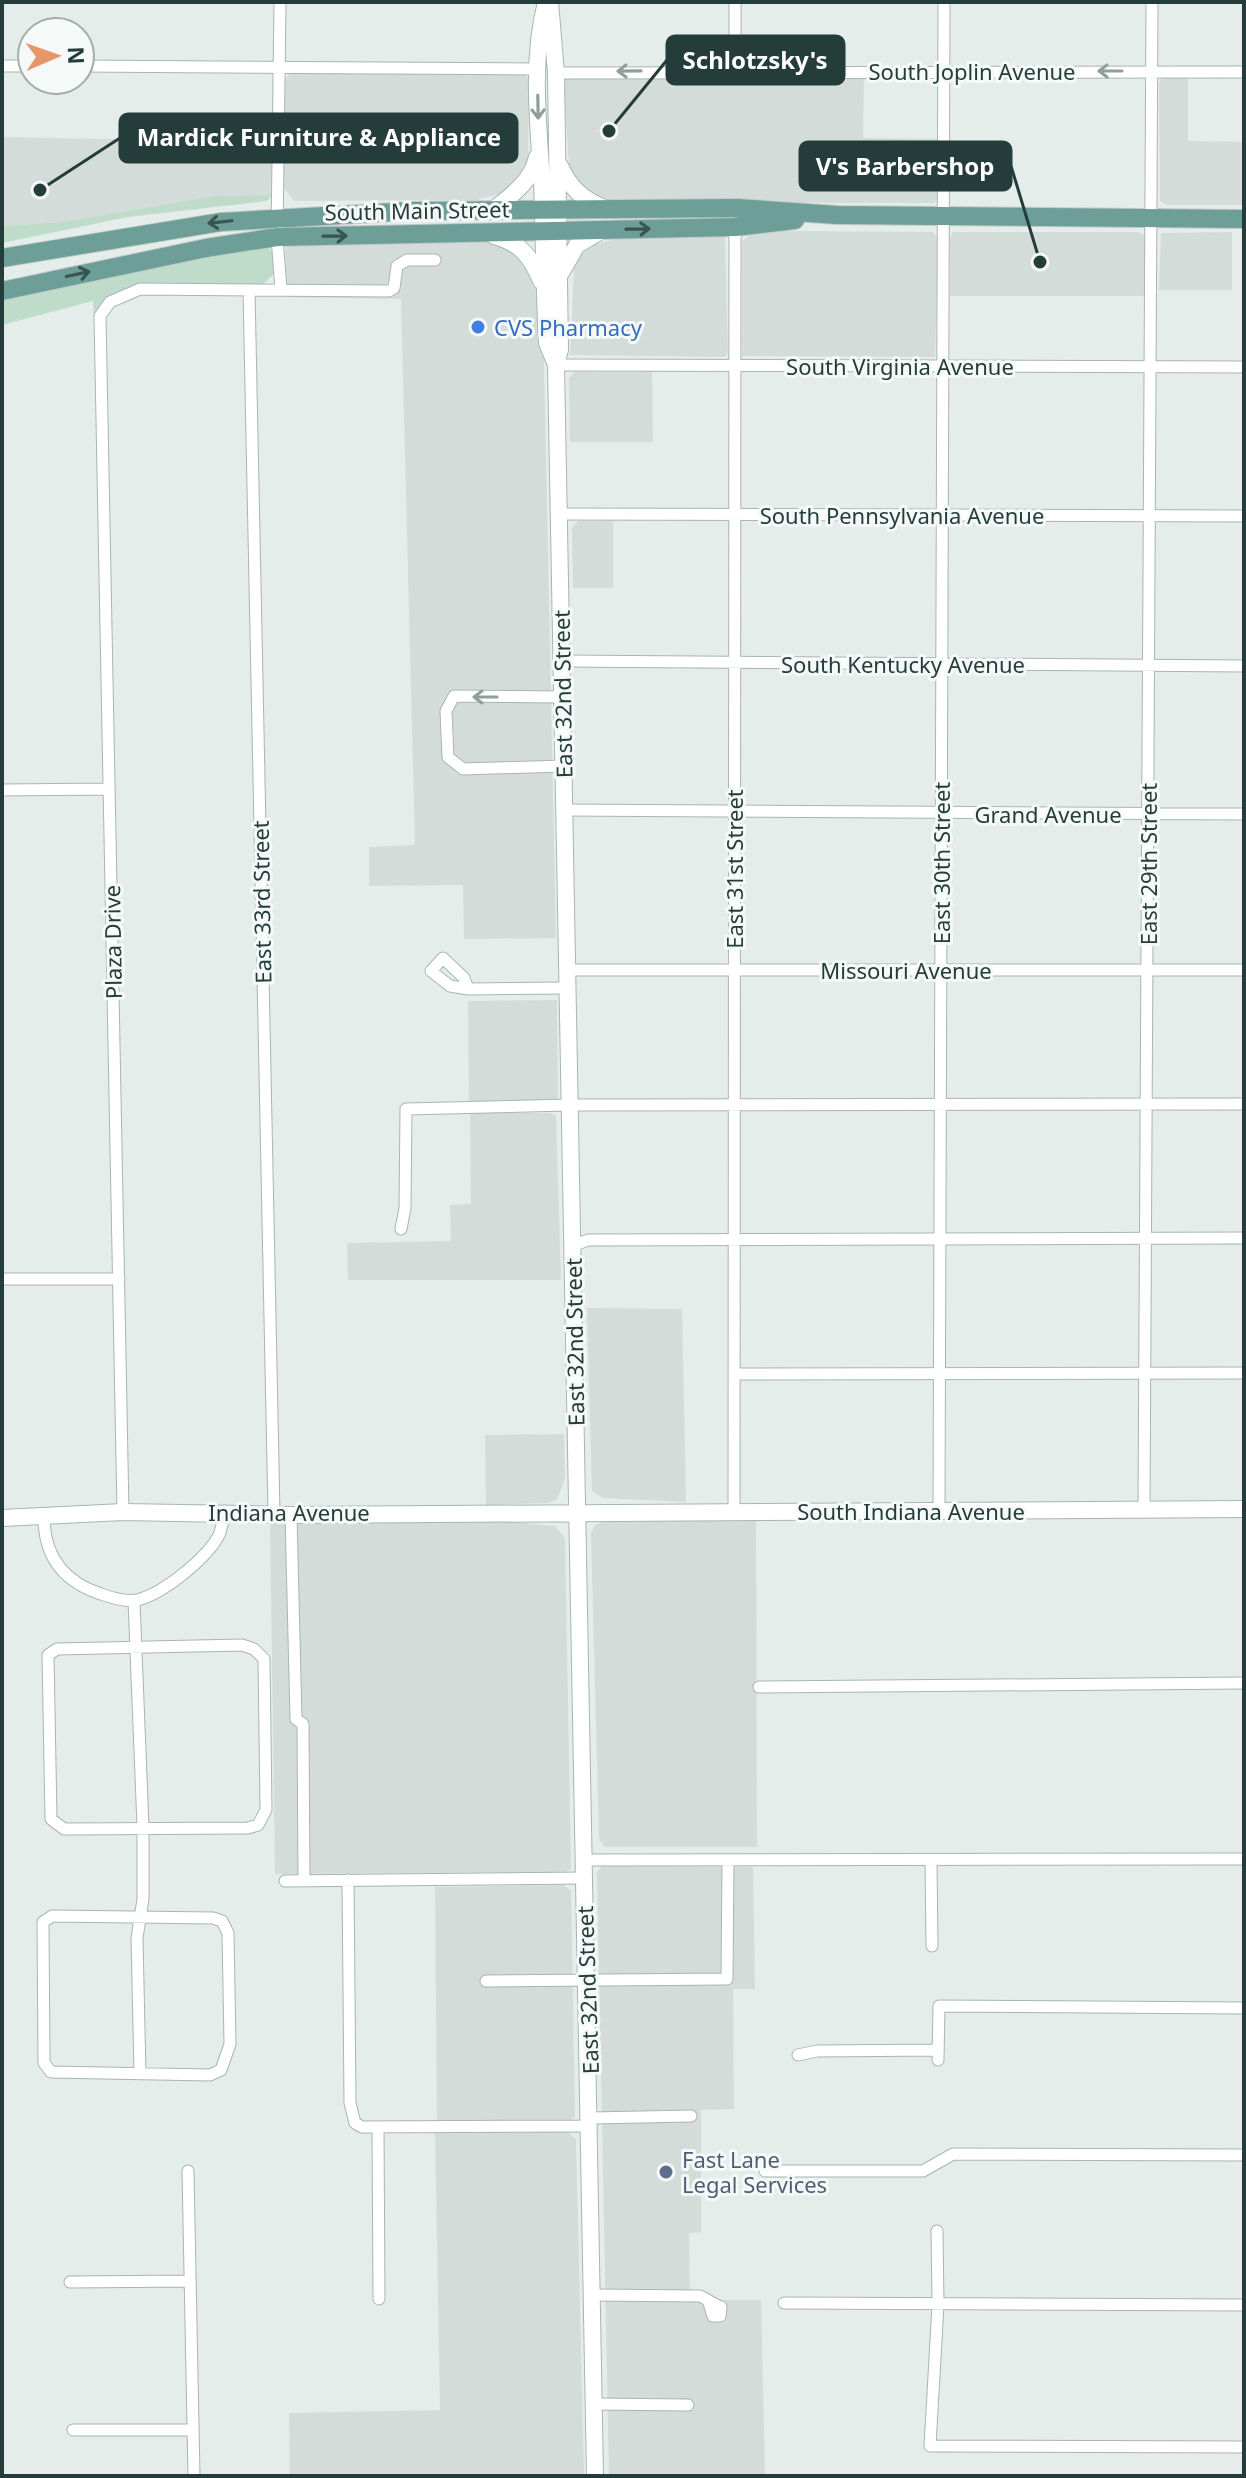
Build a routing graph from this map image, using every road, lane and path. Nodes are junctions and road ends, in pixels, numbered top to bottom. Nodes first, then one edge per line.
1 (280, 2) edge
2 (548, 2) edge
3 (735, 2) edge
4 (944, 2) edge
5 (1152, 2) edge
6 (96, 66) edge
7 (280, 68) junction
8 (537, 69) junction
9 (735, 70) junction
10 (944, 71) junction
11 (1152, 71) junction
12 (1244, 72) edge
13 (556, 73) junction
14 (539, 143) junction
15 (557, 161) junction
16 (604, 208) junction
17 (551, 209) junction
18 (493, 210) junction
19 (837, 215) junction
20 (279, 216) junction
21 (944, 216) junction
22 (1152, 218) junction
23 (1244, 219) edge
24 (735, 227) junction
25 (604, 230) junction
26 (552, 231) junction
27 (485, 233) junction
28 (277, 237) junction
29 (2, 258) edge
30 (435, 260) dead end
31 (560, 274) junction
32 (249, 290) junction
33 (281, 290) junction
34 (545, 290) junction
35 (2, 291) edge
36 (556, 365) junction
37 (734, 365) junction
38 (944, 367) junction
39 (1152, 367) junction
40 (1244, 367) edge
41 (559, 514) junction
42 (735, 514) junction
43 (943, 516) junction
44 (1151, 516) junction
45 (1244, 516) edge
46 (562, 661) junction
47 (734, 663) junction
48 (942, 664) junction
49 (1150, 666) junction
50 (1244, 666) edge
51 (563, 697) junction
52 (564, 766) junction
53 (109, 789) junction
54 (2, 790) edge
55 (564, 810) junction
56 (734, 813) junction
57 (942, 814) junction
58 (1149, 814) junction
59 (1244, 814) edge
60 (567, 970) junction
61 (734, 970) junction
62 (941, 970) junction
63 (1148, 970) junction
64 (1244, 970) edge
65 (567, 988) junction
66 (468, 989) dead end
67 (734, 1104) junction
68 (940, 1104) junction
69 (1147, 1104) junction
70 (1244, 1104) edge
71 (568, 1105) junction
72 (401, 1229) dead end
73 (1244, 1238) edge
74 (940, 1239) junction
75 (1146, 1239) junction
76 (734, 1240) junction
77 (572, 1246) junction
78 (2, 1279) edge
79 (119, 1279) junction
80 (1244, 1373) edge
81 (734, 1374) junction
82 (1145, 1374) junction
83 (939, 1375) junction
84 (1244, 1509) edge
85 (1144, 1510) junction
86 (225, 1511) junction
87 (939, 1511) junction
88 (123, 1512) junction
89 (734, 1512) junction
90 (274, 1513) junction
91 (577, 1513) junction
92 (291, 1515) junction
93 (44, 1517) junction
94 (2, 1518) edge
95 (134, 1601) junction
96 (136, 1647) junction
97 (1244, 1683) edge
98 (759, 1687) dead end
99 (143, 1826) junction
100 (1244, 1859) edge
101 (584, 1860) junction
102 (728, 1860) junction
103 (931, 1860) junction
104 (584, 1878) junction
105 (304, 1880) junction
106 (348, 1880) junction
107 (285, 1881) dead end
108 (139, 1919) junction
109 (932, 1946) dead end
110 (586, 1979) junction
111 (486, 1981) dead end
112 (1244, 2008) edge
113 (798, 2055) dead end
114 (140, 2074) junction
115 (691, 2116) dead end
116 (591, 2122) junction
117 (378, 2127) junction
118 (1244, 2155) edge
119 (188, 2171) dead end
120 (765, 2171) dead end
121 (937, 2231) dead end
122 (190, 2281) junction
123 (70, 2282) dead end
124 (593, 2295) junction
125 (379, 2299) dead end
126 (708, 2300) dead end
127 (784, 2303) dead end
128 (938, 2305) junction
129 (1244, 2305) edge
130 (595, 2404) junction
131 (688, 2405) dead end
132 (73, 2430) dead end
133 (193, 2430) junction
134 (1244, 2447) edge
135 (194, 2476) edge
136 (595, 2476) edge

1 - 7 street
2 - 8 main road
2 - 13 main road
3 - 9 street
4 - 10 street, East 30th Street
5 - 11 street, East 29th Street
6 - 7 street
7 - 8 street
7 - 20 street
8 -> 14 main road
9 - 10 street, South Joplin Avenue
9 -> 13 street, South Joplin Avenue
11 -> 10 street, South Joplin Avenue
10 - 21 street, East 30th Street
11 - 12 street, South Joplin Avenue
11 - 22 street, East 29th Street
13 - 15 main road
14 - 17 main road
14 - 18 main road
15 - 16 main road
15 - 17 main road
16 - 17 main road, South Main Street
16 - 19 main road, South Main Street
17 - 18 main road, South Main Street
17 - 26 main road
18 - 20 main road, South Main Street
19 - 21 main road, South Main Street
19 - 24 main road, South Main Street
20 - 28 street
20 -> 29 main road, South Main Street
21 - 22 main road, South Main Street
21 - 38 street, East 30th Street
22 - 23 main road, South Main Street
22 - 39 street, East 29th Street
25 -> 24 main road, South Main Street
24 - 37 street, East 31st Street
25 - 26 main road, South Main Street
25 - 31 main road
26 - 27 main road, South Main Street
26 - 31 main road, East 32nd Street
26 - 34 main road
28 -> 27 main road, South Main Street
27 - 34 main road
28 - 33 street
35 -> 28 main road, South Main Street
30 - 33 street, Plaza Drive
31 - 36 main road, East 32nd Street
32 - 33 street, Plaza Drive
32 - 53 street, Plaza Drive
32 - 90 street, East 33rd Street
34 - 36 main road
36 - 37 street, South Virginia Avenue
36 - 41 main road, East 32nd Street
37 - 38 street, South Virginia Avenue
37 - 42 street, East 31st Street
38 - 39 street, South Virginia Avenue
38 - 43 street, East 30th Street
39 - 40 street, South Virginia Avenue
39 - 44 street, East 29th Street
41 - 42 street, South Pennsylvania Avenue
41 - 46 main road, East 32nd Street
42 - 43 street, South Pennsylvania Avenue
42 - 47 street, East 31st Street
43 - 44 street, South Pennsylvania Avenue
43 - 48 street, East 30th Street
44 - 45 street, South Pennsylvania Avenue
44 - 49 street, East 29th Street
46 - 47 street, South Kentucky Avenue
46 - 51 main road, East 32nd Street
47 - 48 street, South Kentucky Avenue
47 - 56 street, East 31st Street
48 - 49 street, South Kentucky Avenue
48 - 57 street, East 30th Street
49 - 50 street, South Kentucky Avenue
49 - 58 street, East 29th Street
51 - 52 main road, East 32nd Street
51 -> 52 street
52 - 55 main road, East 32nd Street
53 - 54 street
53 - 79 street, Plaza Drive
55 - 56 street, Grand Avenue
55 - 60 main road, East 32nd Street
56 - 57 street, Grand Avenue
56 - 61 street, East 31st Street
57 - 58 street, Grand Avenue
57 - 62 street, East 30th Street
58 - 59 street, Grand Avenue
58 - 63 street, East 29th Street
60 - 61 street, Missouri Avenue
60 - 65 main road, East 32nd Street
61 - 62 street, Missouri Avenue
61 - 67 street, East 31st Street
62 - 63 street, Missouri Avenue
62 - 68 street, East 30th Street
63 - 64 street, Missouri Avenue
63 - 69 street, East 29th Street
65 - 66 street
65 - 71 main road, East 32nd Street
67 - 68 street
67 - 71 street
67 - 76 street, East 31st Street
68 - 69 street
68 - 74 street, East 30th Street
69 - 70 street
69 - 75 street, East 29th Street
71 - 72 street
71 - 77 main road, East 32nd Street
73 - 75 street
74 - 75 street
74 - 76 street
74 - 83 street, East 30th Street
75 - 82 street, East 29th Street
76 - 77 street
76 - 81 street, East 31st Street
77 - 91 main road, East 32nd Street
78 - 79 street
79 - 88 street, Plaza Drive
80 - 82 street
81 - 83 street
81 - 89 street, East 31st Street
82 - 83 street
82 - 85 street, East 29th Street
83 - 87 street, East 30th Street
84 - 85 main road, South Indiana Avenue
85 - 87 main road, South Indiana Avenue
86 - 88 main road, Indiana Avenue
86 - 90 main road, Indiana Avenue
86 - 95 street
87 - 89 main road, South Indiana Avenue
88 - 93 main road, Indiana Avenue
89 - 91 main road, South Indiana Avenue
90 - 92 main road, Indiana Avenue
91 - 92 main road, Indiana Avenue
91 - 101 main road, East 32nd Street
92 - 105 street
93 - 94 main road, Indiana Avenue
93 - 95 street
95 - 96 street
96 - 99 street
96 - 99 street
96 - 99 street
97 - 98 street
99 - 108 street
100 - 103 street
101 - 102 street
101 - 104 main road, East 32nd Street
102 - 103 street
102 - 110 street
103 - 109 street
104 - 106 street
104 - 110 main road, East 32nd Street
105 - 106 street
105 - 107 street
106 - 117 street
108 - 114 street
108 - 114 street
108 - 114 street
110 - 111 street
110 - 116 main road, East 32nd Street
112 - 113 street
115 - 116 street
116 - 117 street
116 - 124 main road, East 32nd Street
117 - 125 street
118 - 120 street
119 - 122 street
121 - 128 street
122 - 123 street
122 - 133 street
124 - 126 street
124 - 130 main road, East 32nd Street
127 - 128 street
128 - 129 street
128 - 134 street
130 - 131 street
130 - 136 main road, East 32nd Street
132 - 133 street
133 - 135 street

